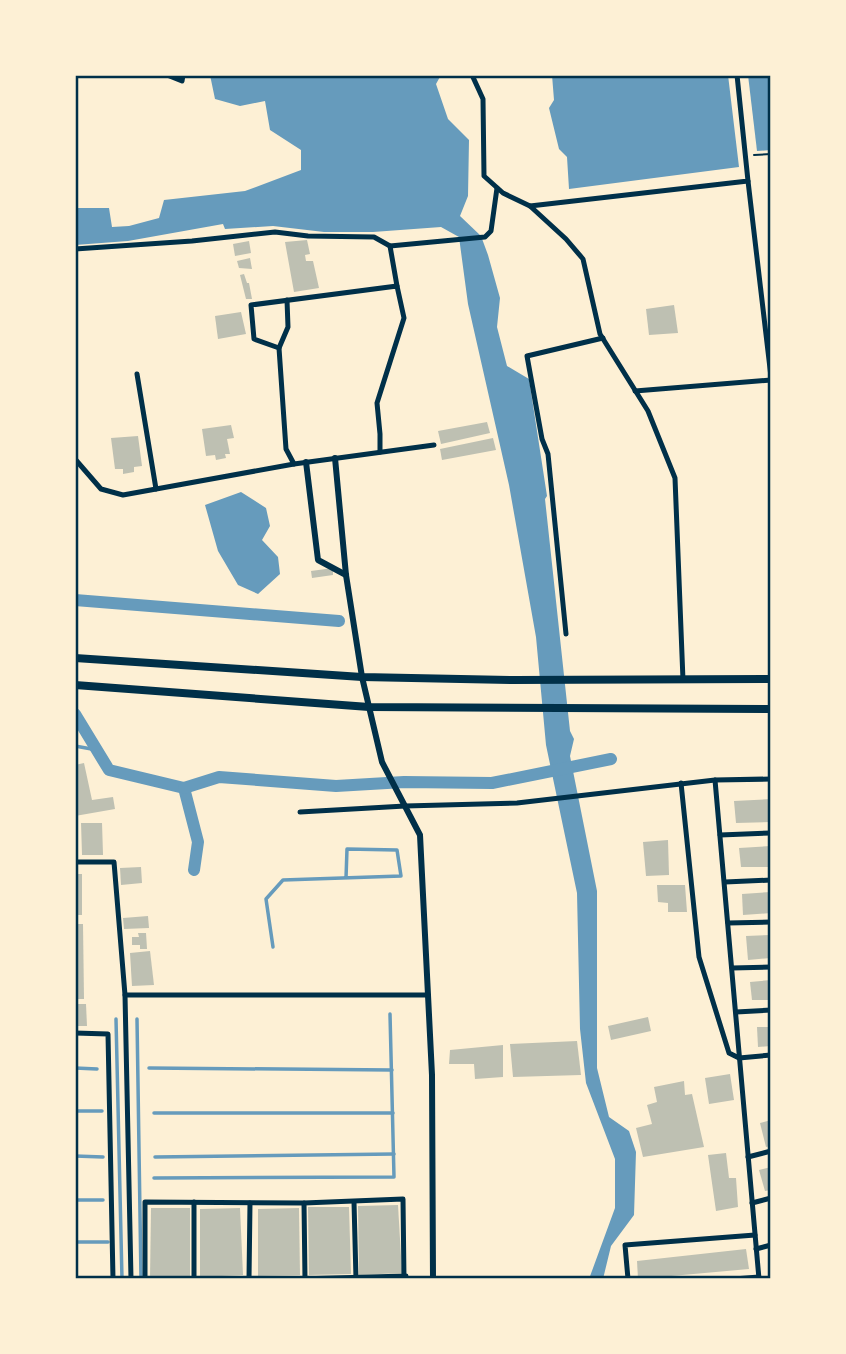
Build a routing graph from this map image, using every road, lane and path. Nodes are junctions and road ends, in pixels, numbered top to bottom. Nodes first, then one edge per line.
1 (167, 75) edge
2 (183, 75) edge
3 (472, 75) edge
4 (737, 75) edge
5 (771, 154) edge
6 (746, 155) junction
7 (748, 181) junction
8 (497, 188) junction
9 (530, 206) junction
10 (390, 246) junction
11 (75, 249) edge
12 (397, 286) junction
13 (287, 300) junction
14 (603, 338) junction
15 (279, 348) junction
16 (137, 374) dead end
17 (771, 378) edge
18 (635, 391) junction
19 (433, 445) dead end
20 (380, 452) junction
21 (335, 458) junction
22 (75, 459) edge
23 (306, 462) junction
24 (294, 464) junction
25 (156, 489) junction
26 (346, 575) junction
27 (566, 634) dead end
28 (75, 658) edge
29 (362, 677) junction
30 (771, 679) edge
31 (683, 680) junction
32 (75, 685) edge
33 (369, 707) junction
34 (771, 709) edge
35 (771, 779) edge
36 (715, 780) junction
37 (681, 783) junction
38 (405, 806) junction
39 (300, 812) dead end
40 (771, 833) edge
41 (720, 835) junction
42 (75, 862) edge
43 (771, 880) edge
44 (725, 883) junction
45 (771, 922) edge
46 (728, 923) junction
47 (771, 967) edge
48 (732, 968) junction
49 (124, 995) junction
50 (428, 995) junction
51 (771, 1010) edge
52 (736, 1012) junction
53 (75, 1033) edge
54 (771, 1055) edge
55 (740, 1058) junction
56 (771, 1151) edge
57 (748, 1157) junction
58 (771, 1198) edge
59 (194, 1202) junction
60 (354, 1202) junction
61 (250, 1203) junction
62 (304, 1203) junction
63 (752, 1203) junction
64 (755, 1235) junction
65 (771, 1245) edge
66 (756, 1249) junction
67 (405, 1277) edge
68 (356, 1278) edge
69 (759, 1278) edge
70 (113, 1279) edge
71 (131, 1279) edge
72 (145, 1279) edge
73 (194, 1279) edge
74 (249, 1279) edge
75 (298, 1279) edge
76 (305, 1279) edge
77 (433, 1279) edge
78 (628, 1279) edge
79 (734, 1279) edge

1 - 2 street
3 - 8 street
4 - 6 street
5 - 6 path
6 - 7 street
7 - 9 street
7 - 17 street
8 - 9 street
8 - 10 street
9 - 14 street
10 - 11 street
10 - 12 street
12 - 13 street
12 - 20 street
13 - 15 street
13 - 15 street
14 - 18 street
14 - 27 street
15 - 24 street
16 - 25 street
17 - 18 street
18 - 31 street
19 - 20 street
20 - 21 street
21 - 23 street
21 - 26 street
22 - 25 street
23 - 24 street
23 - 26 street
24 - 25 street
26 - 29 street
28 - 29 main road
29 - 31 main road
29 - 33 street
30 - 31 main road
32 - 33 main road
33 - 34 main road
33 - 38 street
35 - 36 street
36 - 37 street
36 - 41 street
37 - 38 street
37 - 55 street
38 - 39 street
38 - 50 street
40 - 41 street
41 - 44 street
42 - 49 street
43 - 44 street
44 - 46 street
45 - 46 street
46 - 48 street
47 - 48 street
48 - 52 street
49 - 50 street
49 - 71 street
50 - 77 street
51 - 52 street
52 - 55 street
53 - 70 street
54 - 55 street
55 - 57 street
56 - 57 street
57 - 63 street
58 - 63 street
59 - 61 street
59 - 72 street
59 - 73 street
60 - 62 street
60 - 67 street
60 - 68 street
61 - 62 street
61 - 74 street
62 - 76 street
63 - 64 street
64 - 66 street
64 - 78 street
65 - 66 street
66 - 69 street
67 - 68 street
68 - 76 street
69 - 79 street
75 - 76 street

